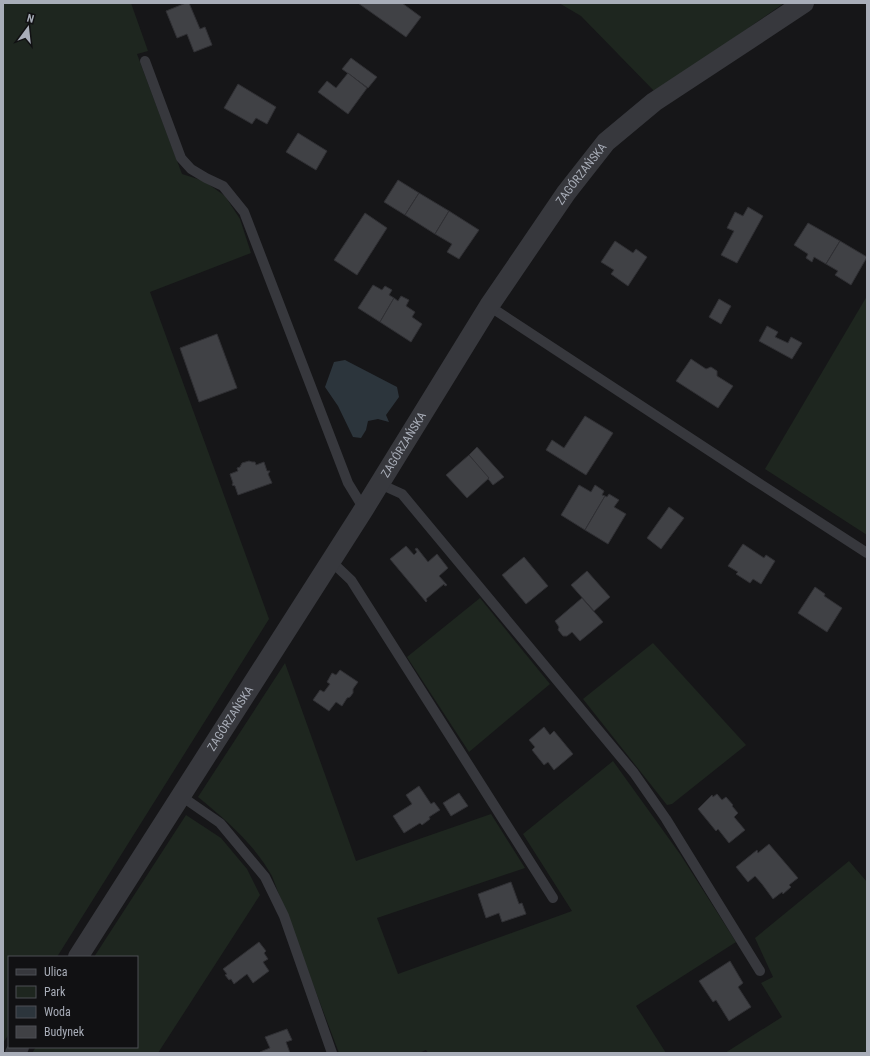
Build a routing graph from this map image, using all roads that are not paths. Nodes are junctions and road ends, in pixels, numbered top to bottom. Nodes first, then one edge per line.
1 (804, 3) edge
2 (145, 61) dead end
3 (489, 306) junction
4 (380, 484) junction
5 (364, 509) junction
6 (867, 553) edge
7 (331, 560) junction
8 (181, 796) junction
9 (553, 898) dead end
10 (79, 956) edge
11 (760, 971) dead end
12 (332, 1053) edge

1 - 3 street, ZAGÓRZAŃSKA
2 - 5 lane
3 - 4 street, ZAGÓRZAŃSKA
3 - 6 lane
4 - 5 street, ZAGÓRZAŃSKA
4 - 11 lane
5 - 7 street, ZAGÓRZAŃSKA
7 - 8 street, ZAGÓRZAŃSKA
7 - 9 lane
8 - 10 street, ZAGÓRZAŃSKA
8 - 12 lane

